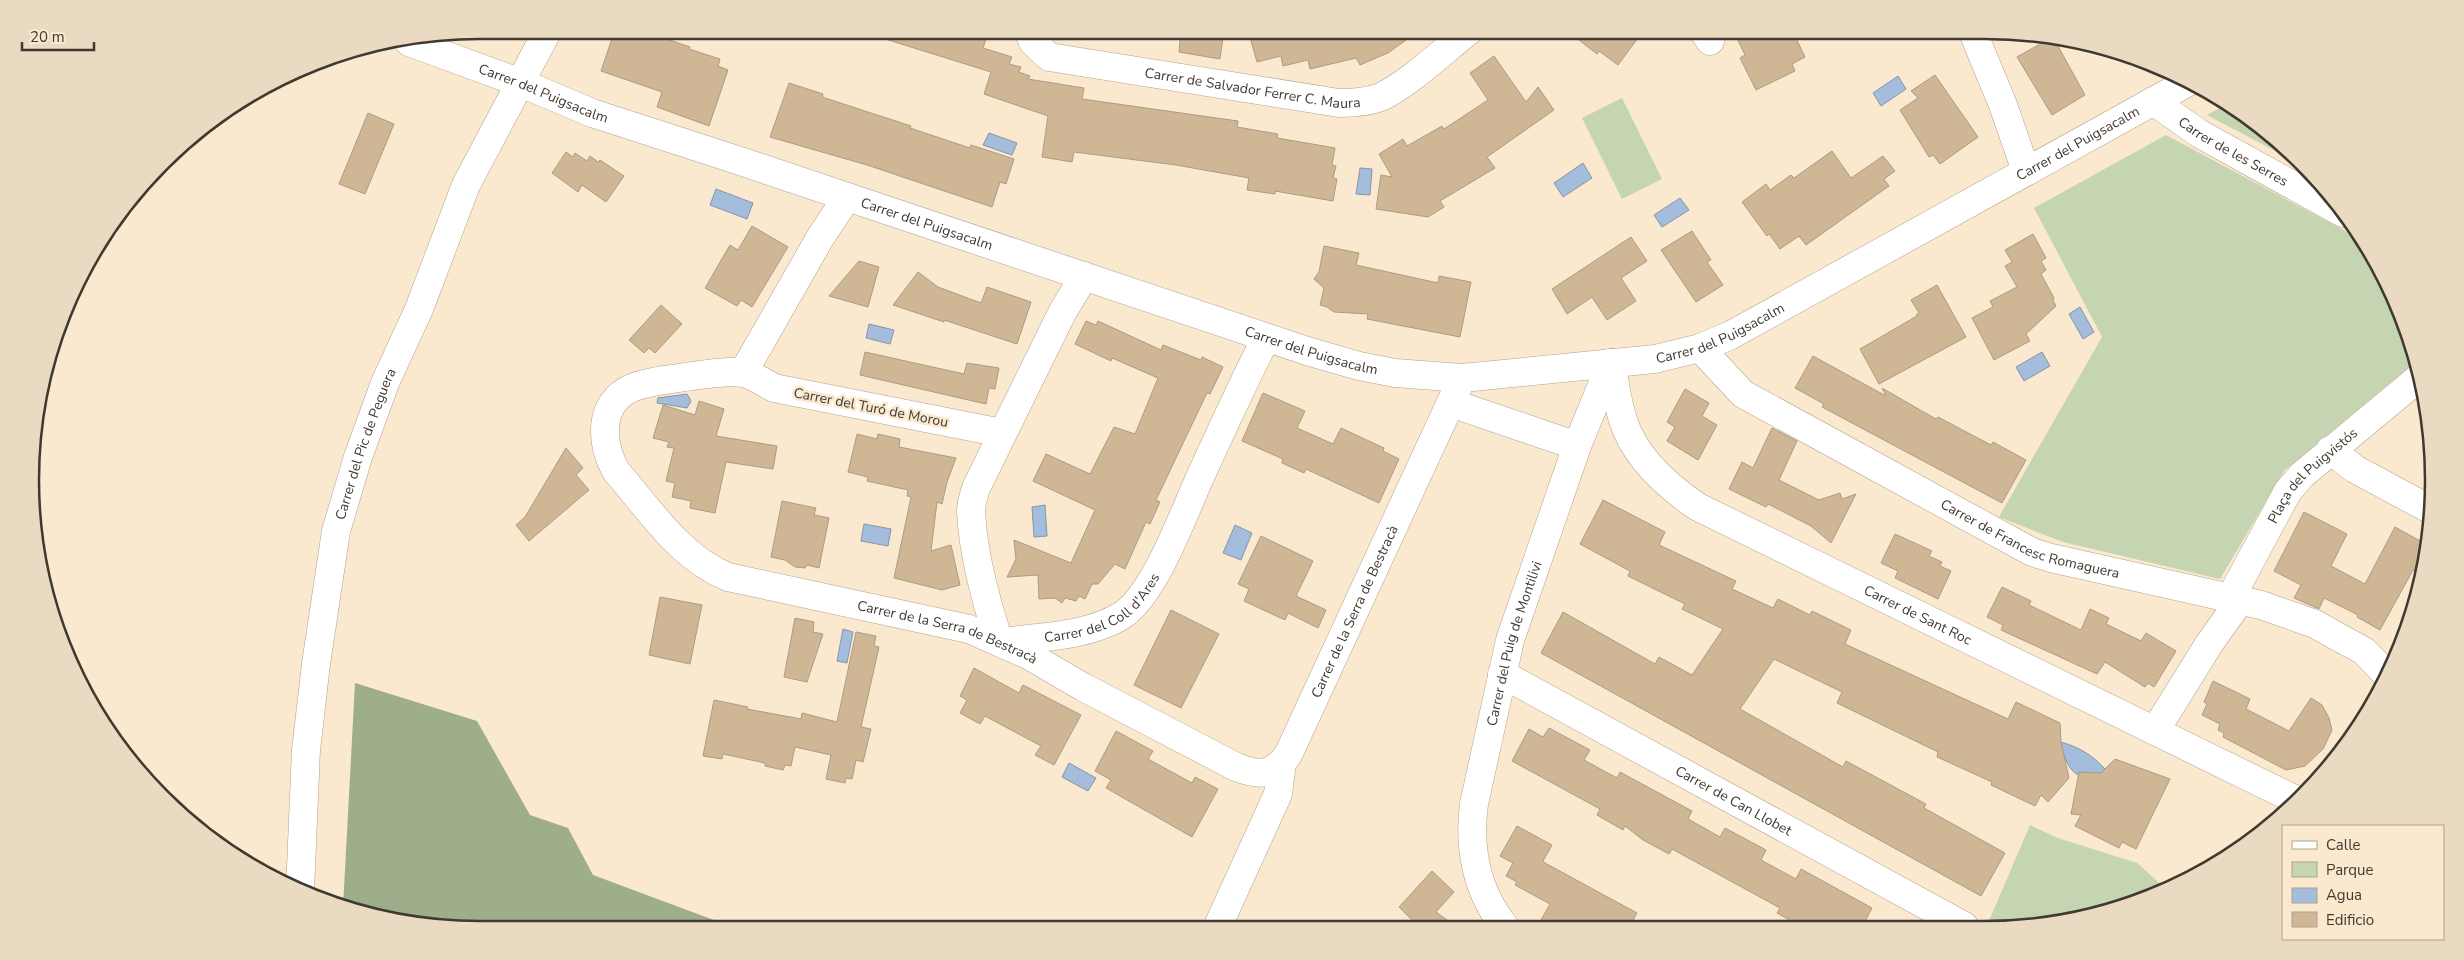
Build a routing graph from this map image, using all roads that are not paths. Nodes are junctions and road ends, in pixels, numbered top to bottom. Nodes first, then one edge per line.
1 (543, 39) edge
2 (1033, 39) edge
3 (1458, 39) edge
4 (1976, 39) edge
5 (415, 44) edge
6 (521, 83) junction
7 (2181, 85) edge
8 (2153, 101) junction
9 (2026, 171) junction
10 (847, 197) junction
11 (2329, 205) edge
12 (1084, 276) junction
13 (1266, 338) junction
14 (1700, 348) junction
15 (1611, 363) junction
16 (743, 373) junction
17 (1462, 378) junction
18 (2414, 382) edge
19 (1452, 403) junction
20 (1002, 433) junction
21 (1576, 446) junction
22 (2330, 450) junction
23 (2424, 506) edge
24 (2236, 598) junction
25 (999, 642) junction
26 (2382, 670) edge
27 (1502, 674) junction
28 (2156, 731) junction
29 (1282, 763) junction
30 (2290, 797) edge
31 (300, 883) edge
32 (1220, 921) edge
33 (1501, 921) edge
34 (1955, 921) edge

1 - 6 street, Carrer del Pic de Peguera
2 - 3 street, Carrer de Salvador Ferrer C. Maura
4 - 9 street
5 - 6 street, Carrer del Puigsacalm
6 - 10 street, Carrer del Puigsacalm
6 - 31 street, Carrer del Pic de Peguera
7 - 8 street, Carrer del Puigsacalm
8 - 9 street, Carrer del Puigsacalm
8 - 11 street, Carrer de les Serres
9 - 14 street, Carrer del Puigsacalm
10 - 12 street, Carrer del Puigsacalm
10 - 16 street
12 - 13 street, Carrer del Puigsacalm
12 - 20 street
13 - 17 street, Carrer del Puigsacalm
13 - 25 street, Carrer del Coll d'Ares
14 - 15 street, Carrer del Puigsacalm
14 - 24 street, Carrer de Francesc Romaguera
15 - 17 street, Carrer del Puigsacalm
15 - 21 street, Carrer del Puig de Montilivi
15 - 28 street, Carrer de Sant Roc
16 - 20 street, Carrer del Turó de Morou
16 - 25 street, Carrer de la Serra de Bestracà
17 - 19 street, Carrer de la Serra de Bestracà
18 - 22 street, Plaça del Puigvistós
19 - 21 street
19 - 29 street, Carrer de la Serra de Bestracà
20 - 25 street
21 - 27 street, Carrer del Puig de Montilivi
22 - 23 street
22 - 24 street, Plaça del Puigvistós
24 - 26 street, Carrer de Francesc Romaguera
24 - 28 street, Plaça del Puigvistós
25 - 29 street, Carrer de la Serra de Bestracà
27 - 33 street, Carrer del Puig de Montilivi
27 - 34 street, Carrer de Can Llobet
28 - 30 street, Carrer de Sant Roc
29 - 32 street

